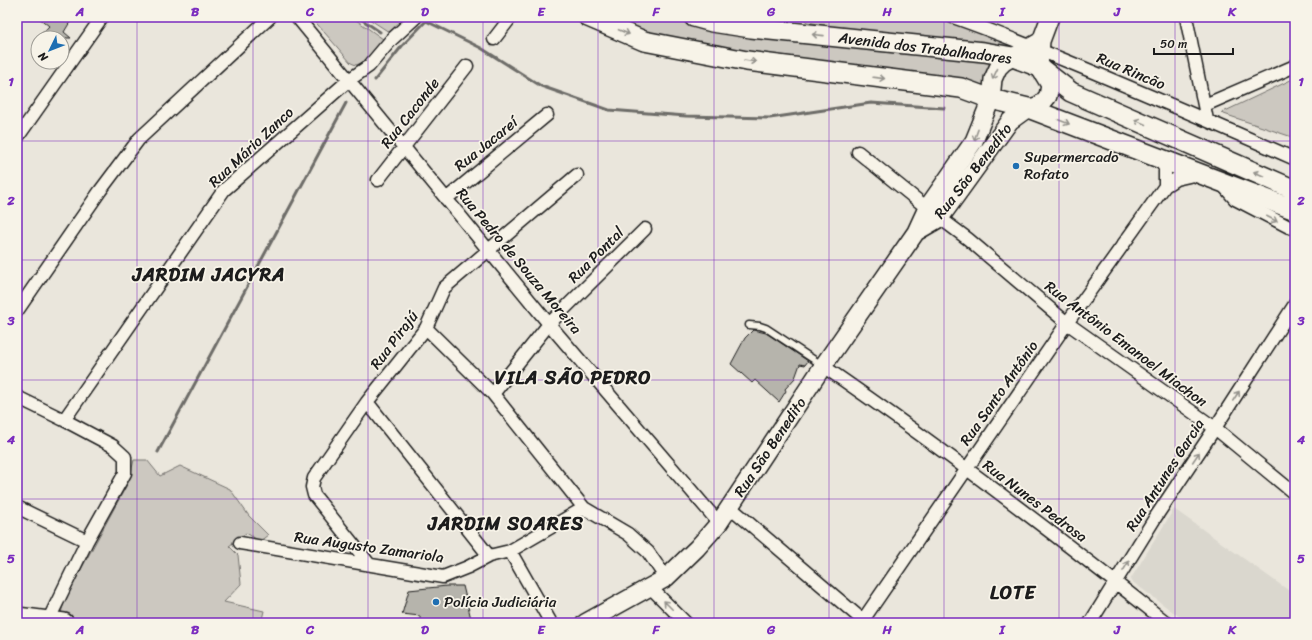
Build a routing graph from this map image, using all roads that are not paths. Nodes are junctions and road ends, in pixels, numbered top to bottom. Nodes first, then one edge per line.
1 (102, 17) edge
2 (270, 17) edge
3 (297, 17) edge
4 (416, 17) edge
5 (512, 17) edge
6 (588, 17) edge
7 (694, 17) edge
8 (953, 17) edge
9 (1050, 17) edge
10 (1186, 17) edge
11 (755, 23) edge
12 (494, 39) dead end
13 (1038, 51) junction
14 (1013, 57) junction
15 (467, 66) dead end
16 (1295, 66) edge
17 (349, 80) junction
18 (991, 99) junction
19 (1205, 105) junction
20 (1028, 108) junction
21 (547, 115) dead end
22 (1207, 120) junction
23 (17, 138) edge
24 (404, 147) junction
25 (858, 152) dead end
26 (1158, 158) junction
27 (1295, 159) edge
28 (1200, 173) junction
29 (577, 175) dead end
30 (378, 180) dead end
31 (1219, 180) junction
32 (1165, 186) junction
33 (1295, 190) edge
34 (446, 198) junction
35 (934, 208) junction
36 (1295, 210) edge
37 (645, 229) dead end
38 (1295, 229) edge
39 (489, 251) junction
40 (1295, 304) edge
41 (17, 311) edge
42 (1067, 323) junction
43 (549, 324) junction
44 (749, 325) dead end
45 (426, 328) junction
46 (823, 366) junction
47 (494, 394) junction
48 (17, 397) edge
49 (366, 402) junction
50 (64, 420) junction
51 (1215, 428) junction
52 (966, 469) junction
53 (1295, 494) edge
54 (17, 507) edge
55 (730, 507) junction
56 (584, 508) junction
57 (719, 523) junction
58 (87, 541) junction
59 (240, 543) dead end
60 (510, 551) junction
61 (489, 556) junction
62 (369, 564) junction
63 (666, 578) junction
64 (1116, 582) junction
65 (650, 587) junction
66 (17, 618) edge
67 (56, 622) edge
68 (865, 622) edge
69 (551, 623) edge
70 (585, 623) edge
71 (686, 623) edge
72 (1090, 623) edge
73 (1167, 623) edge

1 - 23 street
2 - 41 street
3 - 17 street, Rua Pedro de Souza Moreira
4 - 17 street, Rua Mário Zanco
5 - 12 street
6 -> 18 main road
7 - 11 main road, Avenida dos Trabalhadores
8 - 13 street, Rua Rincão
9 - 13 main road
10 - 19 street
14 -> 11 main road, Avenida dos Trabalhadores
13 - 14 main road, Avenida dos Trabalhadores
13 - 20 main road
13 - 22 street, Rua Rincão
33 -> 13 main road, Avenida dos Trabalhadores
14 -> 18 main road
15 - 24 street, Rua Caconde
16 - 19 street
17 - 24 street, Rua Pedro de Souza Moreira
17 - 50 street, Rua Mário Zanco
18 - 20 main road
18 -> 35 main road, Rua São Benedito
19 - 22 street
20 -> 26 main road
20 - 35 main road, Rua São Benedito
21 - 34 street, Rua Jacareí
22 - 27 street, Rua Rincão
24 - 30 street, Rua Caconde
24 - 34 street, Rua Pedro de Souza Moreira
25 - 35 street, Rua Antônio Emanoel Miachon
26 - 28 main road
26 - 32 street
28 - 31 main road
28 - 32 street, Rua Santo Antônio
29 - 39 street, Rua Pirajú
31 - 36 main road
31 -> 38 street
32 - 42 street, Rua Santo Antônio
34 - 39 street, Rua Pedro de Souza Moreira
35 - 42 street, Rua Antônio Emanoel Miachon
35 - 46 main road, Rua São Benedito
37 - 43 street, Rua Pontal
39 - 43 street, Rua Pedro de Souza Moreira
39 - 45 street, Rua Pirajú
51 -> 40 street, Rua Antunes Garcia
42 - 51 street, Rua Antônio Emanoel Miachon
42 - 52 street, Rua Santo Antônio
43 - 47 street, Rua Pontal
43 - 57 street, Rua Pedro de Souza Moreira
44 - 46 lane
45 - 47 street
45 - 49 street, Rua Pirajú
46 - 52 street, Rua Nunes Pedrosa
46 - 55 main road, Rua São Benedito
47 - 56 street
48 - 50 street
49 - 61 street
49 - 62 street, Rua Pirajú
50 - 58 street
51 - 53 street, Rua Antônio Emanoel Miachon
64 -> 51 street, Rua Antunes Garcia
52 - 64 street, Rua Nunes Pedrosa
52 - 68 street, Rua Santo Antônio
54 - 58 street
55 - 57 main road, Rua São Benedito
55 - 68 street
56 - 60 street, Rua Augusto Zamariola
56 - 63 street
57 - 63 main road, Rua São Benedito
58 - 67 street
59 - 62 street, Rua Augusto Zamariola
60 - 61 street, Rua Augusto Zamariola
60 - 69 street
61 - 62 street, Rua Augusto Zamariola
63 - 65 main road, Rua São Benedito
64 - 72 street, Rua Antunes Garcia
64 - 73 street, Rua Nunes Pedrosa
65 - 70 main road, Rua São Benedito
71 -> 65 street
66 - 67 main road

